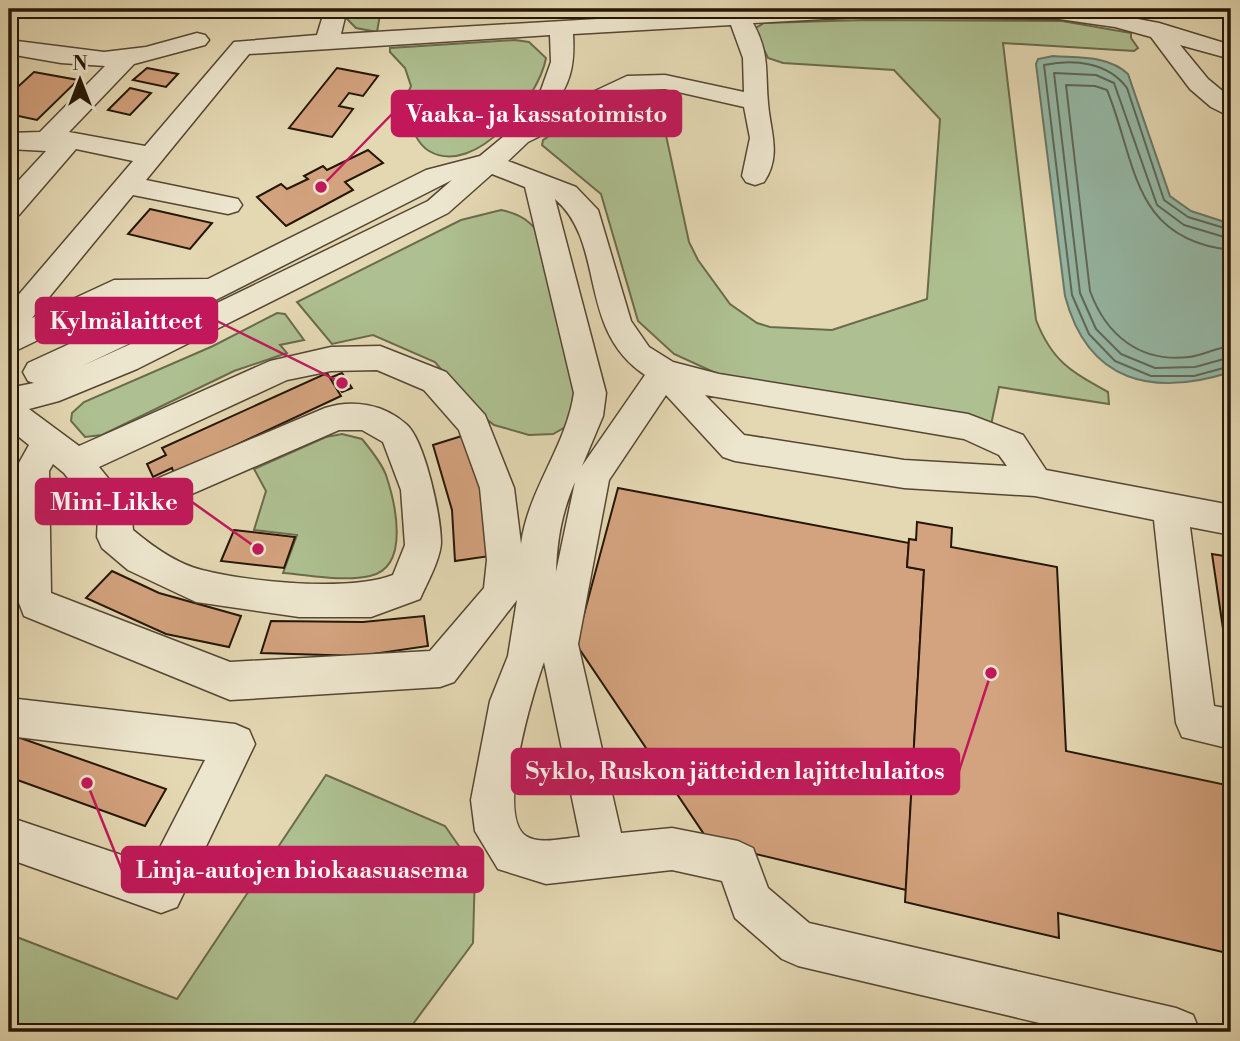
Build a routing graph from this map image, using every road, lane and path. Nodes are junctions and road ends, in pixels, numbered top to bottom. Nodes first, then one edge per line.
1 (336, 9) edge
2 (397, 9) edge
3 (468, 9) edge
4 (621, 16) edge
5 (737, 17) junction
6 (536, 19) edge
7 (561, 27) junction
8 (1159, 30) junction
9 (495, 31) junction
10 (397, 37) junction
11 (198, 40) dead end
12 (327, 41) junction
13 (9, 47) edge
14 (1231, 52) edge
15 (125, 60) junction
16 (755, 102) junction
17 (1231, 109) edge
18 (518, 138) junction
19 (9, 141) edge
20 (57, 141) junction
21 (152, 156) junction
22 (488, 163) junction
23 (755, 176) dead end
24 (537, 181) junction
25 (130, 185) junction
26 (228, 205) dead end
27 (9, 208) edge
28 (211, 288) junction
29 (151, 320) junction
30 (9, 336) edge
31 (9, 343) edge
32 (664, 372) junction
33 (18, 419) edge
34 (76, 463) junction
35 (1035, 482) junction
36 (1170, 509) junction
37 (115, 512) junction
38 (1231, 520) edge
39 (9, 717) edge
40 (1231, 729) edge
41 (9, 838) edge
42 (605, 856) junction
43 (1176, 1032) edge

1 - 12 lane
2 - 10 lane
3 - 9 lane
4 - 5 lane
4 - 7 lane
5 - 8 lane
5 - 16 lane
6 - 7 lane
6 - 9 lane
7 - 18 lane
8 - 14 lane
8 - 17 lane
9 - 10 lane
10 - 12 lane
11 - 15 lane
12 - 21 lane
13 - 15 lane
15 - 20 lane
16 - 18 lane
16 - 23 lane
18 - 22 lane
19 - 20 lane
20 - 21 lane
20 - 27 lane
21 - 25 lane
22 - 24 lane
22 - 28 lane
22 - 29 lane
22 - 33 lane
24 - 32 lane
24 - 42 lane
25 - 26 lane
25 - 30 lane
28 - 29 lane
28 - 31 lane
29 - 33 lane
32 - 35 lane
32 - 35 lane
32 - 42 lane
33 - 34 lane
33 - 34 lane
34 - 37 lane
35 - 36 lane
36 - 38 lane
36 - 40 lane
37 - 37 lane
39 - 41 lane
42 - 43 lane

